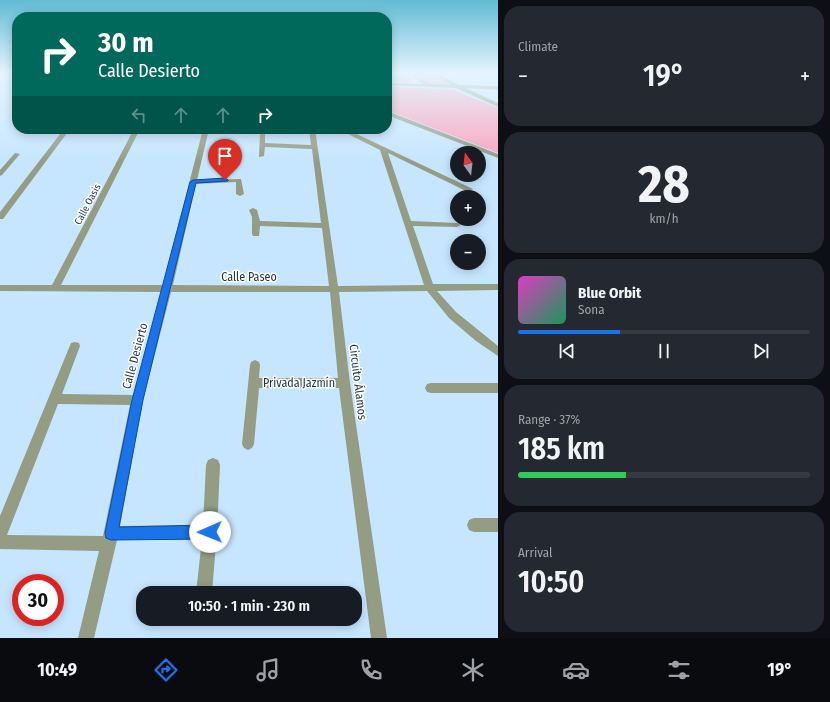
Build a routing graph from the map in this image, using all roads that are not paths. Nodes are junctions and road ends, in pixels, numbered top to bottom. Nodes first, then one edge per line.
1 (392, 115) edge
2 (64, 134) edge
3 (134, 134) edge
4 (205, 134) edge
5 (262, 134) dead end
6 (313, 134) edge
7 (352, 134) edge
8 (262, 145) junction
9 (314, 147) junction
10 (383, 149) junction
11 (17, 154) dead end
12 (261, 156) dead end
13 (498, 156) edge
14 (0, 174) edge
15 (193, 182) junction
16 (469, 189) dead end
17 (240, 194) dead end
18 (253, 210) dead end
19 (0, 217) edge
20 (257, 223) junction
21 (408, 223) junction
22 (450, 225) edge
23 (325, 226) junction
24 (256, 234) dead end
25 (498, 287) edge
26 (0, 288) edge
27 (430, 288) junction
28 (54, 289) junction
29 (167, 289) junction
30 (334, 289) junction
31 (75, 346) dead end
32 (498, 352) edge
33 (255, 365) dead end
34 (254, 383) junction
35 (344, 383) junction
36 (431, 388) dead end
37 (498, 388) edge
38 (54, 399) junction
39 (137, 400) junction
40 (248, 444) dead end
41 (213, 465) dead end
42 (474, 525) dead end
43 (498, 525) edge
44 (210, 532) junction
45 (0, 534) edge
46 (110, 539) junction
47 (0, 542) edge
48 (205, 586) edge
49 (86, 638) edge
50 (379, 638) edge

1 - 13 street
2 - 19 street
3 - 28 street, Calle Oasis
4 - 15 street, Calle Desierto
5 - 8 street
6 - 9 street, Circuito Álamos
7 - 10 street
8 - 9 street
8 - 12 street
9 - 23 street, Circuito Álamos
10 - 16 street
10 - 21 street
11 - 14 street
15 - 17 street
15 - 29 street, Calle Desierto
18 - 20 street
20 - 23 street
20 - 24 street
21 - 22 street
21 - 27 street
23 - 30 street, Circuito Álamos
25 - 27 street, Calle Paseo
26 - 28 street, Calle Paseo
27 - 30 street, Calle Paseo
27 - 32 street
28 - 29 street, Calle Paseo
29 - 30 street, Calle Paseo
29 - 39 street, Calle Desierto
30 - 35 street, Circuito Álamos
31 - 38 street
33 - 34 street, Privada Jazmín
34 - 35 street, Privada Jazmín
34 - 40 street, Privada Jazmín
35 - 50 street, Circuito Álamos
36 - 37 street
38 - 39 street
38 - 45 street
39 - 46 street, Calle Desierto
41 - 44 street
42 - 43 street
44 - 46 street
44 - 48 street
46 - 47 street
46 - 49 street, Calle Desierto

